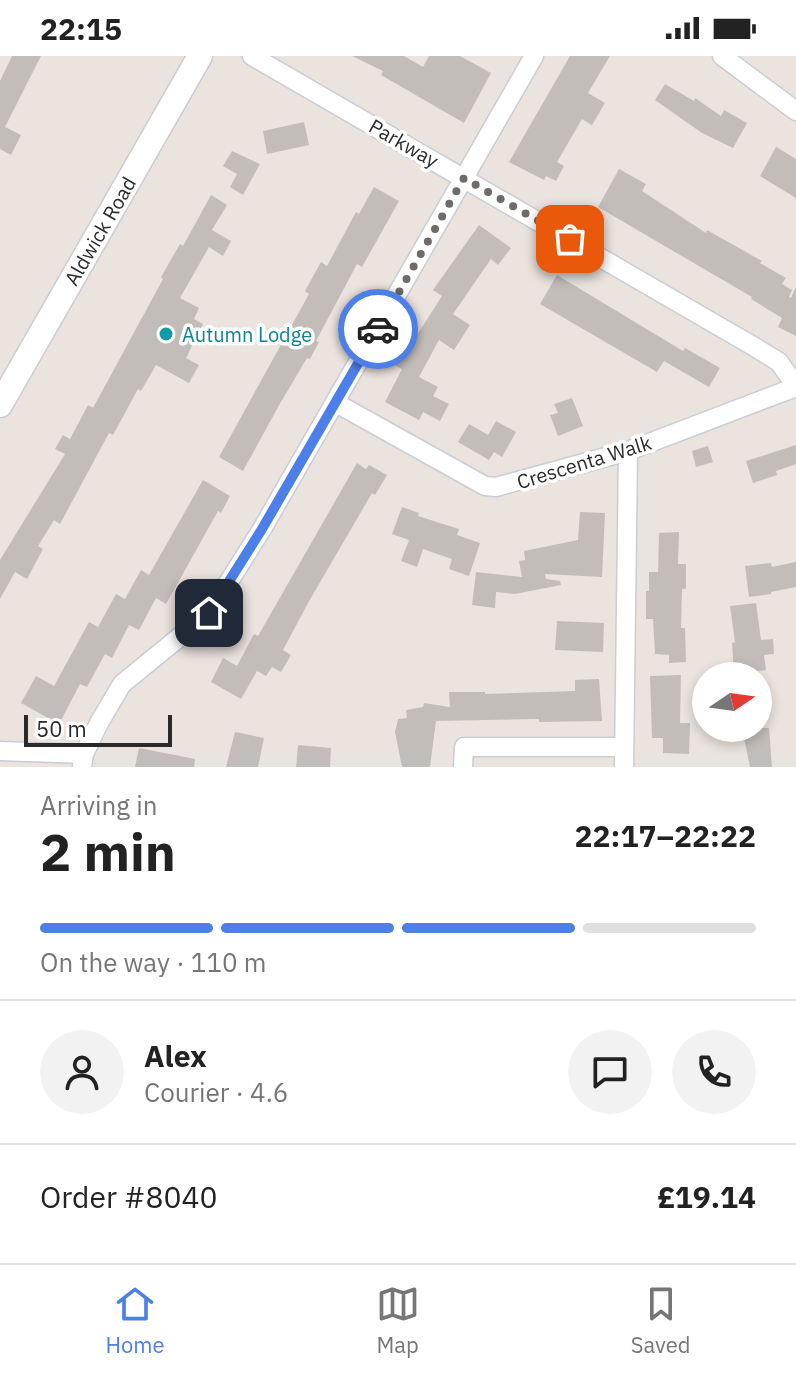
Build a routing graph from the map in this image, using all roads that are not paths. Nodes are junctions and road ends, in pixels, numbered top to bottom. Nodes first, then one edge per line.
1 (200, 56) edge
2 (252, 56) edge
3 (534, 56) edge
4 (722, 56) edge
5 (796, 111) edge
6 (464, 178) junction
7 (796, 386) edge
8 (336, 403) junction
9 (0, 405) edge
10 (628, 451) junction
11 (624, 747) junction
12 (0, 751) edge
13 (83, 761) edge
14 (463, 767) edge
15 (624, 767) edge

1 - 9 main road, Aldwick Road
2 - 6 street, Parkway
3 - 6 street
4 - 5 street
6 - 7 street, Parkway
6 - 8 street
7 - 10 street, Crescenta Walk
8 - 10 street, Crescenta Walk
8 - 13 street
10 - 11 street
11 - 14 street
11 - 15 street
12 - 13 street

